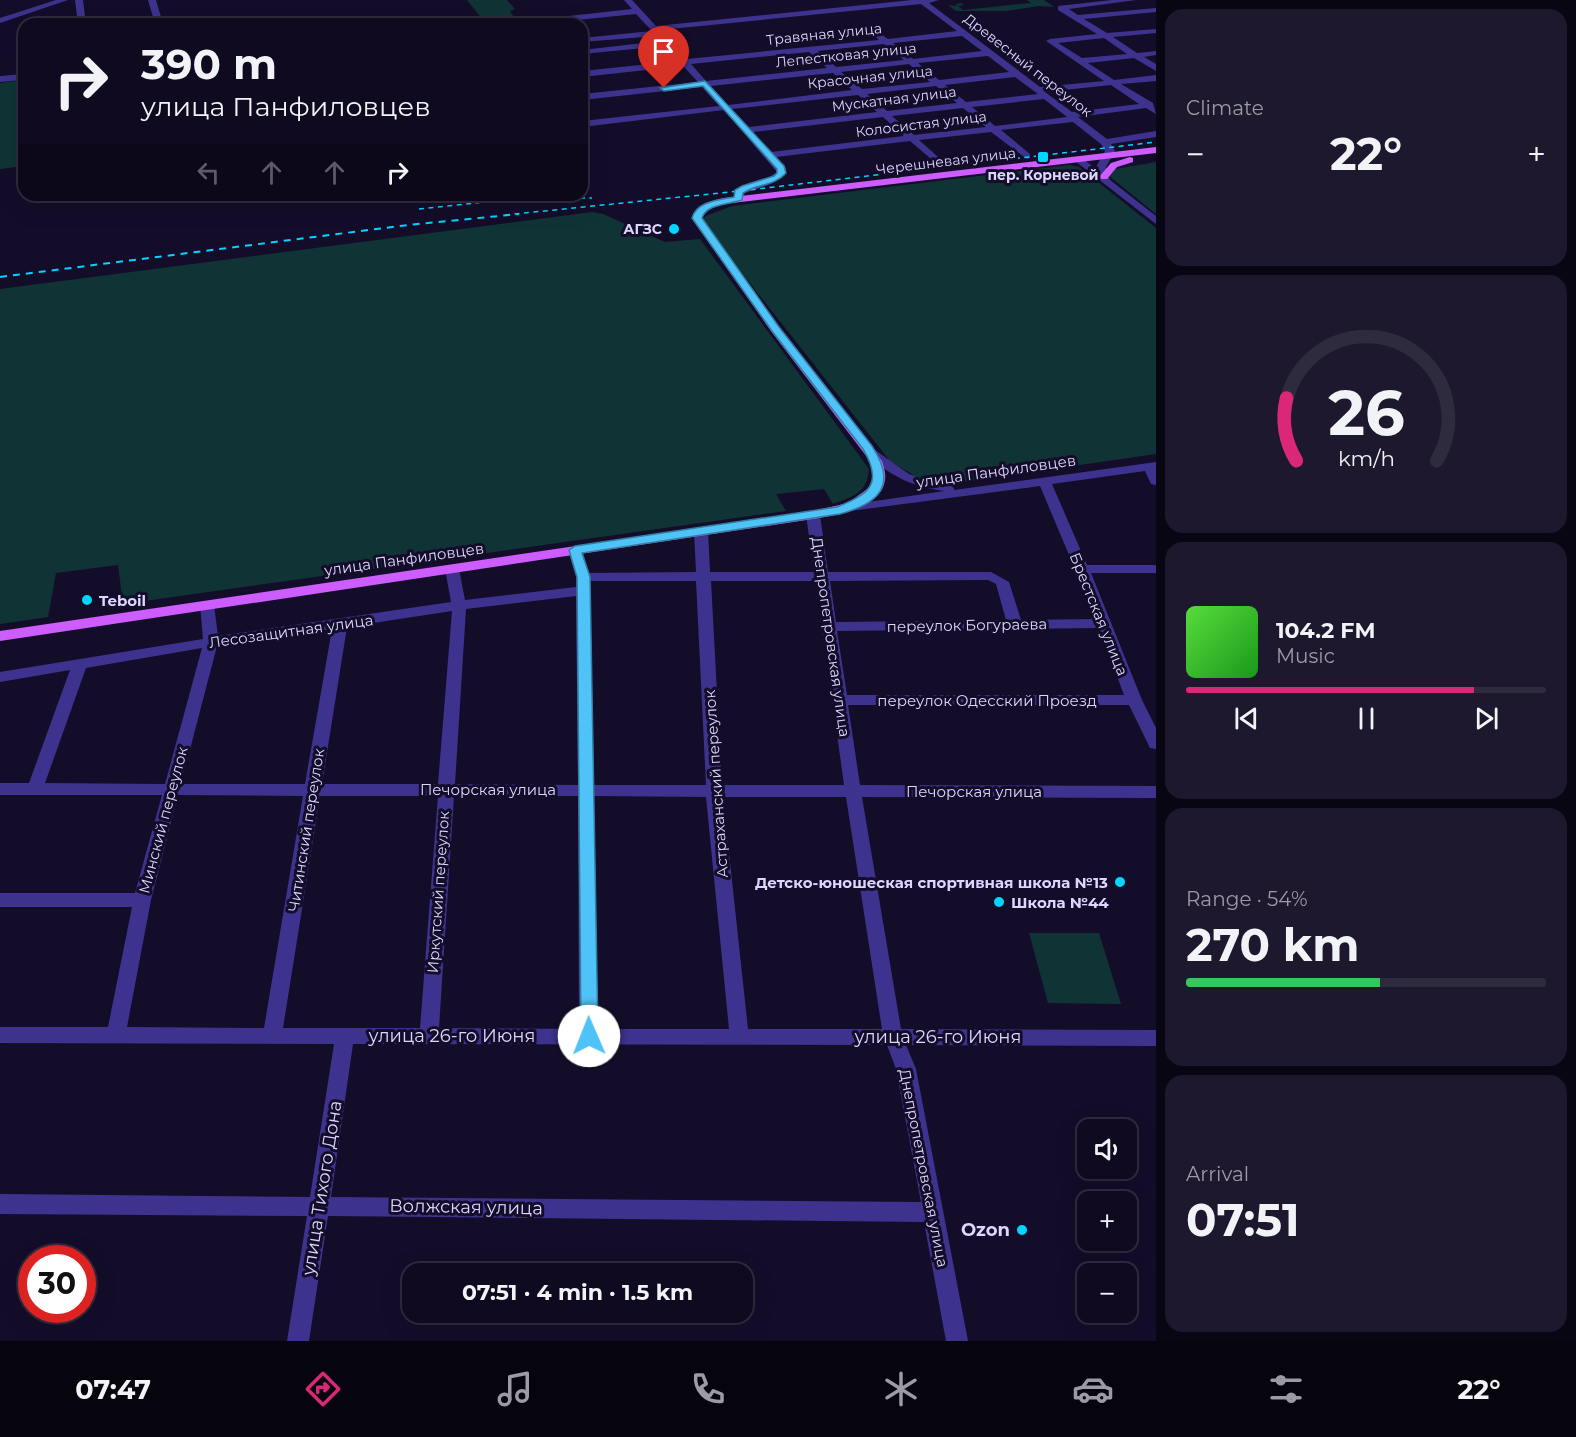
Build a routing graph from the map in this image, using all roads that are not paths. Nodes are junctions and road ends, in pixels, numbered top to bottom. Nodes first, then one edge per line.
1 (64, 0) edge
2 (79, 0) edge
3 (152, 0) edge
4 (628, 0) edge
5 (935, 0) edge
6 (1132, 0) edge
7 (923, 1) edge
8 (1156, 10) edge
9 (639, 11) junction
10 (81, 18) edge
11 (157, 18) edge
12 (572, 18) edge
13 (1075, 18) junction
14 (0, 21) edge
15 (657, 30) junction
16 (872, 30) dead end
17 (1156, 31) edge
18 (965, 33) junction
19 (1105, 36) junction
20 (588, 39) edge
21 (885, 41) junction
22 (668, 43) junction
23 (813, 50) junction
24 (588, 51) edge
25 (991, 53) junction
26 (1156, 53) edge
27 (1136, 55) junction
28 (1080, 61) junction
29 (686, 62) junction
30 (910, 62) junction
31 (1156, 68) edge
32 (835, 70) junction
33 (588, 73) edge
34 (1018, 74) junction
35 (18, 78) edge
36 (1156, 78) edge
37 (0, 80) edge
38 (936, 83) junction
39 (1113, 83) junction
40 (705, 84) junction
41 (859, 92) junction
42 (1042, 93) junction
43 (588, 96) edge
44 (964, 105) junction
45 (1151, 105) edge
46 (726, 107) junction
47 (1156, 111) edge
48 (885, 114) junction
49 (1073, 117) junction
50 (588, 123) edge
51 (993, 129) junction
52 (746, 130) junction
53 (1156, 134) edge
54 (914, 139) junction
55 (1105, 142) junction
56 (1156, 150) edge
57 (769, 155) junction
58 (1106, 155) junction
59 (1027, 156) dead end
60 (1156, 156) edge
61 (1078, 159) junction
62 (943, 166) dead end
63 (1105, 179) junction
64 (739, 199) junction
65 (1156, 221) edge
66 (868, 448) junction
67 (1153, 466) edge
68 (1156, 481) edge
69 (1045, 482) junction
70 (966, 490) junction
71 (840, 510) junction
72 (813, 515) junction
73 (701, 531) junction
74 (575, 550) junction
75 (452, 569) junction
76 (1082, 569) junction
77 (1156, 569) edge
78 (821, 576) junction
79 (703, 577) junction
80 (584, 584) junction
81 (207, 605) junction
82 (459, 607) junction
83 (1105, 623) junction
84 (340, 624) junction
85 (1015, 624) junction
86 (829, 627) junction
87 (0, 636) edge
88 (211, 642) junction
89 (80, 664) junction
90 (0, 677) edge
91 (840, 700) junction
92 (1134, 700) junction
93 (1156, 744) edge
94 (312, 788) junction
95 (0, 789) edge
96 (35, 789) junction
97 (170, 789) junction
98 (586, 789) junction
99 (444, 790) junction
100 (853, 790) junction
101 (714, 791) junction
102 (1156, 792) edge
103 (0, 900) edge
104 (142, 900) junction
105 (0, 1035) edge
106 (116, 1035) junction
107 (272, 1036) junction
108 (345, 1036) junction
109 (429, 1036) junction
110 (589, 1036) junction
111 (739, 1037) junction
112 (893, 1037) junction
113 (1156, 1038) edge
114 (0, 1204) edge
115 (321, 1205) junction
116 (933, 1212) junction
117 (298, 1341) edge
118 (957, 1341) edge

1 - 14 street
2 - 10 street
3 - 11 street
4 - 9 street, Днепропетровская улица
5 - 7 street
6 - 13 street
7 - 15 street
7 - 18 street, Древесный переулок
8 - 13 street
9 - 12 street
9 - 15 street, Днепропетровская улица
13 - 19 street
15 - 20 street
15 - 22 street, Днепропетровская улица
16 - 21 street
17 - 19 street
18 - 21 street, Травяная улица
18 - 25 street, Древесный переулок
19 - 27 street
19 - 28 street
21 - 23 street, Травяная улица
21 - 30 street
22 - 24 street
22 - 29 street, Днепропетровская улица
23 - 29 street, Травяная улица
23 - 32 street
25 - 30 street, Лепестковая улица
25 - 34 street, Древесный переулок
26 - 27 street
27 - 28 street
27 - 31 street
28 - 39 street
29 - 33 street, Травяная улица
29 - 40 street, Днепропетровская улица
30 - 32 street, Лепестковая улица
30 - 38 street
32 - 40 street, Лепестковая улица
32 - 41 street
34 - 38 street, Красочная улица
34 - 42 street, Древесный переулок
35 - 37 street
36 - 39 street, Мускатная улица
38 - 41 street, Красочная улица
38 - 44 street
39 - 42 street, Мускатная улица
39 - 45 street
40 - 43 street, Лепестковая улица
40 - 46 street, Днепропетровская улица
41 - 46 street, Красочная улица
41 - 48 street
42 - 44 street, Мускатная улица
42 - 49 street, Древесный переулок
44 - 48 street, Мускатная улица
44 - 51 street
45 - 47 street
45 - 49 street, Колосистая улица
46 - 50 street, Красочная улица
46 - 52 street, Днепропетровская улица
48 - 52 street, Мускатная улица
48 - 54 street
49 - 51 street, Колосистая улица
49 - 55 street, Древесный переулок
51 - 54 street, Колосистая улица
51 - 59 street
52 - 57 street, Днепропетровская улица
53 - 55 street
54 - 57 street, Колосистая улица
54 - 62 street
55 - 58 street
56 - 58 main road, Черешневая улица
57 - 64 street, Днепропетровская улица
58 - 61 main road, Черешневая улица
58 - 63 street
60 - 63 main road
61 - 63 street
61 - 64 main road, Черешневая улица
63 - 65 street
64 - 66 main road, Днепропетровская улица
66 - 70 street
66 - 71 main road, Днепропетровская улица
67 - 68 street
67 - 69 street, улица Панфиловцев
69 - 70 street, улица Панфиловцев
69 - 76 street, Брестская улица
70 - 71 street, улица Панфиловцев
71 - 72 main road, Днепропетровская улица
72 - 73 main road, улица Панфиловцев
72 - 78 street, Днепропетровская улица
73 - 74 main road, улица Панфиловцев
73 - 79 street, Астраханский переулок
74 - 75 main road, улица Панфиловцев
74 - 80 street
75 - 81 main road, улица Панфиловцев
75 - 82 street, Иркутский переулок
76 - 77 street
76 - 83 street, Брестская улица
78 - 79 street, Лесозащитная улица
78 - 85 street, Лесозащитная улица
78 - 86 street, Днепропетровская улица
79 - 80 street, Лесозащитная улица
79 - 101 street, Астраханский переулок
80 - 82 street, Лесозащитная улица
80 - 98 street
81 - 87 main road, улица Панфиловцев
81 - 88 street, Минский переулок
82 - 84 street, Лесозащитная улица
82 - 99 street, Иркутский переулок
83 - 85 street, переулок Богураева
83 - 92 street, Брестская улица
84 - 88 street, Лесозащитная улица
84 - 94 street, Читинский переулок
85 - 86 street, переулок Богураева
86 - 91 street, Днепропетровская улица
88 - 89 street, Лесозащитная улица
88 - 97 street, Минский переулок
89 - 90 street, Лесозащитная улица
89 - 96 street
91 - 92 street, переулок Одесский Проезд
91 - 100 street, Днепропетровская улица
92 - 93 street, Брестская улица
94 - 97 street, Печорская улица
94 - 99 street, Печорская улица
94 - 107 street, Читинский переулок
95 - 96 street, Печорская улица
96 - 97 street, Печорская улица
97 - 104 street, Минский переулок
98 - 99 street, Печорская улица
98 - 101 street, Печорская улица
98 - 110 street
99 - 109 street, Иркутский переулок
100 - 101 street, Печорская улица
100 - 102 street, Печорская улица
100 - 112 street, Днепропетровская улица
101 - 111 street, Астраханский переулок
103 - 104 street
104 - 106 street, Минский переулок
105 - 106 street, улица 26-го Июня
106 - 107 street, улица 26-го Июня
107 - 108 street, улица 26-го Июня
108 - 109 street, улица 26-го Июня
108 - 115 street, улица Тихого Дона
109 - 110 street, улица 26-го Июня
110 - 111 street, улица 26-го Июня
111 - 112 street, улица 26-го Июня
112 - 113 street, улица 26-го Июня
112 - 116 street, Днепропетровская улица
114 - 115 street, Волжская улица
115 - 116 street, Волжская улица
115 - 117 street, улица Тихого Дона
116 - 118 street, Днепропетровская улица

